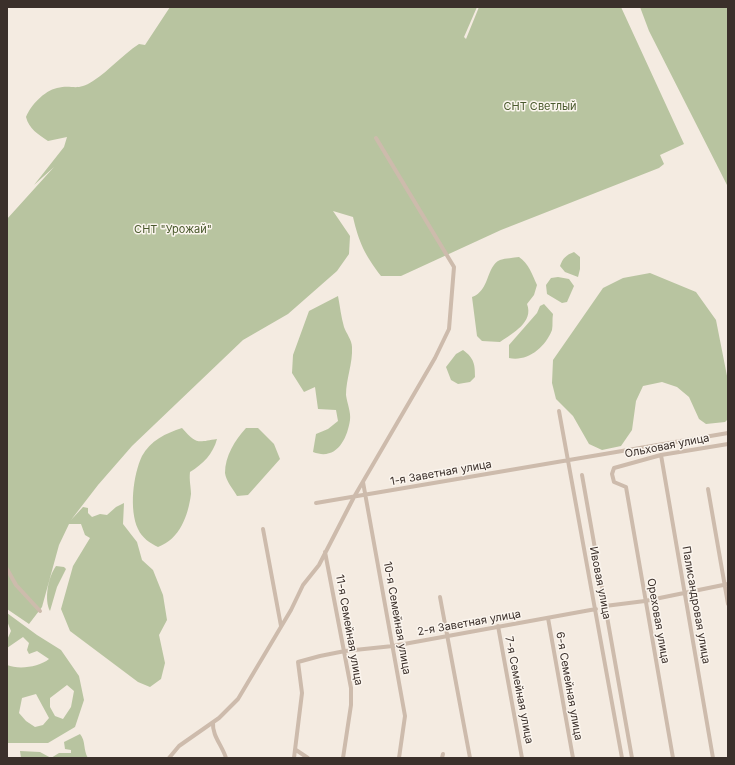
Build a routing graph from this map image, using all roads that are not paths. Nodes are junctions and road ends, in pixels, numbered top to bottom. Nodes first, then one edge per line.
1 (376, 138) dead end
2 (559, 411) dead end
3 (728, 433) edge
4 (728, 444) edge
5 (661, 455) junction
6 (569, 461) junction
7 (582, 475) dead end
8 (363, 481) junction
9 (626, 487) joint
10 (708, 489) dead end
11 (365, 495) junction
12 (354, 497) junction
13 (316, 503) dead end
14 (263, 529) dead end
15 (326, 552) junction
16 (7, 569) edge
17 (726, 584) edge
18 (684, 593) junction
19 (440, 597) dead end
20 (645, 601) junction
21 (728, 604) edge
22 (605, 606) junction
23 (596, 609) junction
24 (40, 611) dead end
25 (548, 618) junction
26 (281, 626) junction
27 (498, 626) junction
28 (447, 634) junction
29 (393, 646) junction
30 (345, 651) junction
31 (213, 722) junction
32 (296, 750) junction
33 (307, 757) edge
34 (169, 758) edge
35 (226, 758) edge
36 (294, 758) edge
37 (299, 758) edge
38 (343, 758) edge
39 (399, 758) edge
40 (470, 758) edge
41 (522, 758) edge
42 (573, 758) edge
43 (622, 758) edge
44 (632, 758) edge
45 (673, 758) edge
46 (714, 758) edge

1 - 8 street
2 - 6 street, Ивовая улица
3 - 6 street, 1-я Заветная улица
4 - 5 street, Ольховая улица
5 - 9 street, Ольховая улица
5 - 18 street, Палисандровая улица
6 - 11 street, 1-я Заветная улица
6 - 23 street, Ивовая улица
7 - 22 street, Ивовая улица
8 - 11 street, 10-я Семейная улица
8 - 12 street
9 - 20 street, Ореховая улица
10 - 17 street
11 - 12 street, 1-я Заветная улица
11 - 29 street, 10-я Семейная улица
12 - 13 street, 1-я Заветная улица
12 - 15 street
14 - 26 street
15 - 26 street
15 - 30 street, 11-я Семейная улица
16 - 24 street
17 - 18 street
17 - 21 street
18 - 20 street
18 - 46 street, Палисандровая улица
19 - 28 street
20 - 22 street
20 - 45 street, Ореховая улица
22 - 44 street, Ивовая улица
23 - 25 street, 2-я Заветная улица
23 - 43 street, Ивовая улица
25 - 27 street, 2-я Заветная улица
25 - 42 street, 6-я Семейная улица
26 - 31 street
27 - 28 street, 2-я Заветная улица
27 - 41 street, 7-я Семейная улица
28 - 29 street, 2-я Заветная улица
28 - 40 street
29 - 30 street, 2-я Заветная улица
29 - 39 street, 10-я Семейная улица
30 - 32 street, 2-я Заветная улица
30 - 38 street, 11-я Семейная улица
31 - 34 street
31 - 35 street
32 - 33 street
32 - 36 street
33 - 37 street

